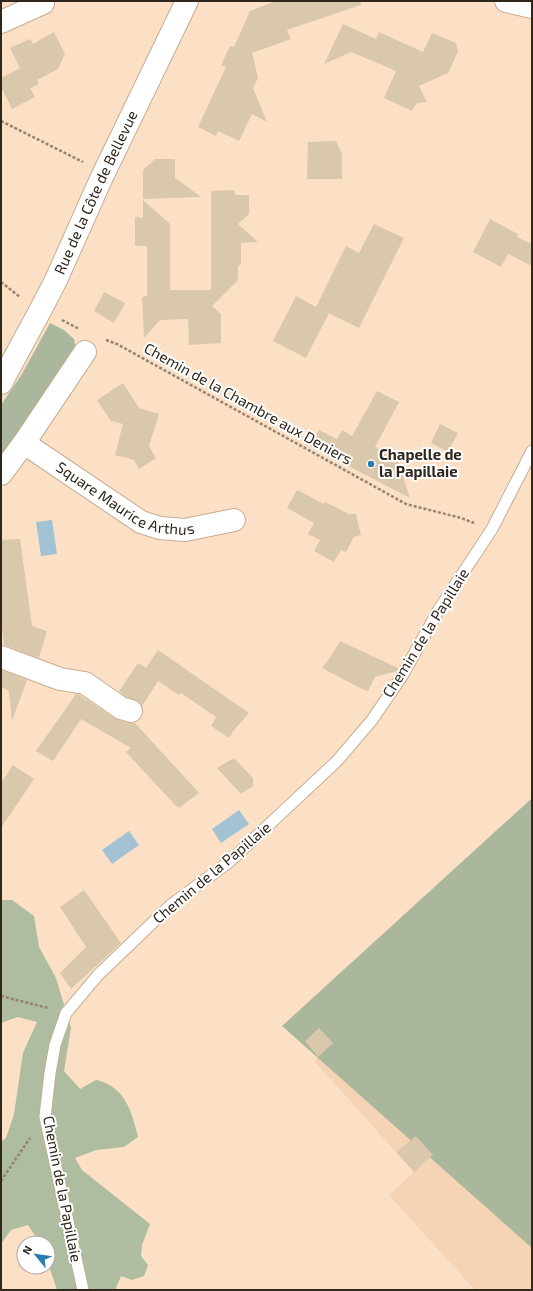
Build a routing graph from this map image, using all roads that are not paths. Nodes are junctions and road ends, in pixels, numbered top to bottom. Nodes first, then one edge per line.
1 (187, 1) edge
2 (506, 1) edge
3 (43, 3) dead end
4 (532, 7) edge
5 (1, 22) edge
6 (92, 345) road end
7 (1, 382) edge
8 (24, 443) junction
9 (532, 451) edge
10 (1, 474) edge
11 (234, 520) dead end
12 (1, 657) edge
13 (131, 711) dead end
14 (83, 1290) edge

1 - 7 street, Rue de la Côte de Bellevue
2 - 4 street
3 - 5 street
6 - 8 street
8 - 10 street
8 - 11 street, Square Maurice Arthus
9 - 14 lane, Chemin de la Papillaie
12 - 13 street

